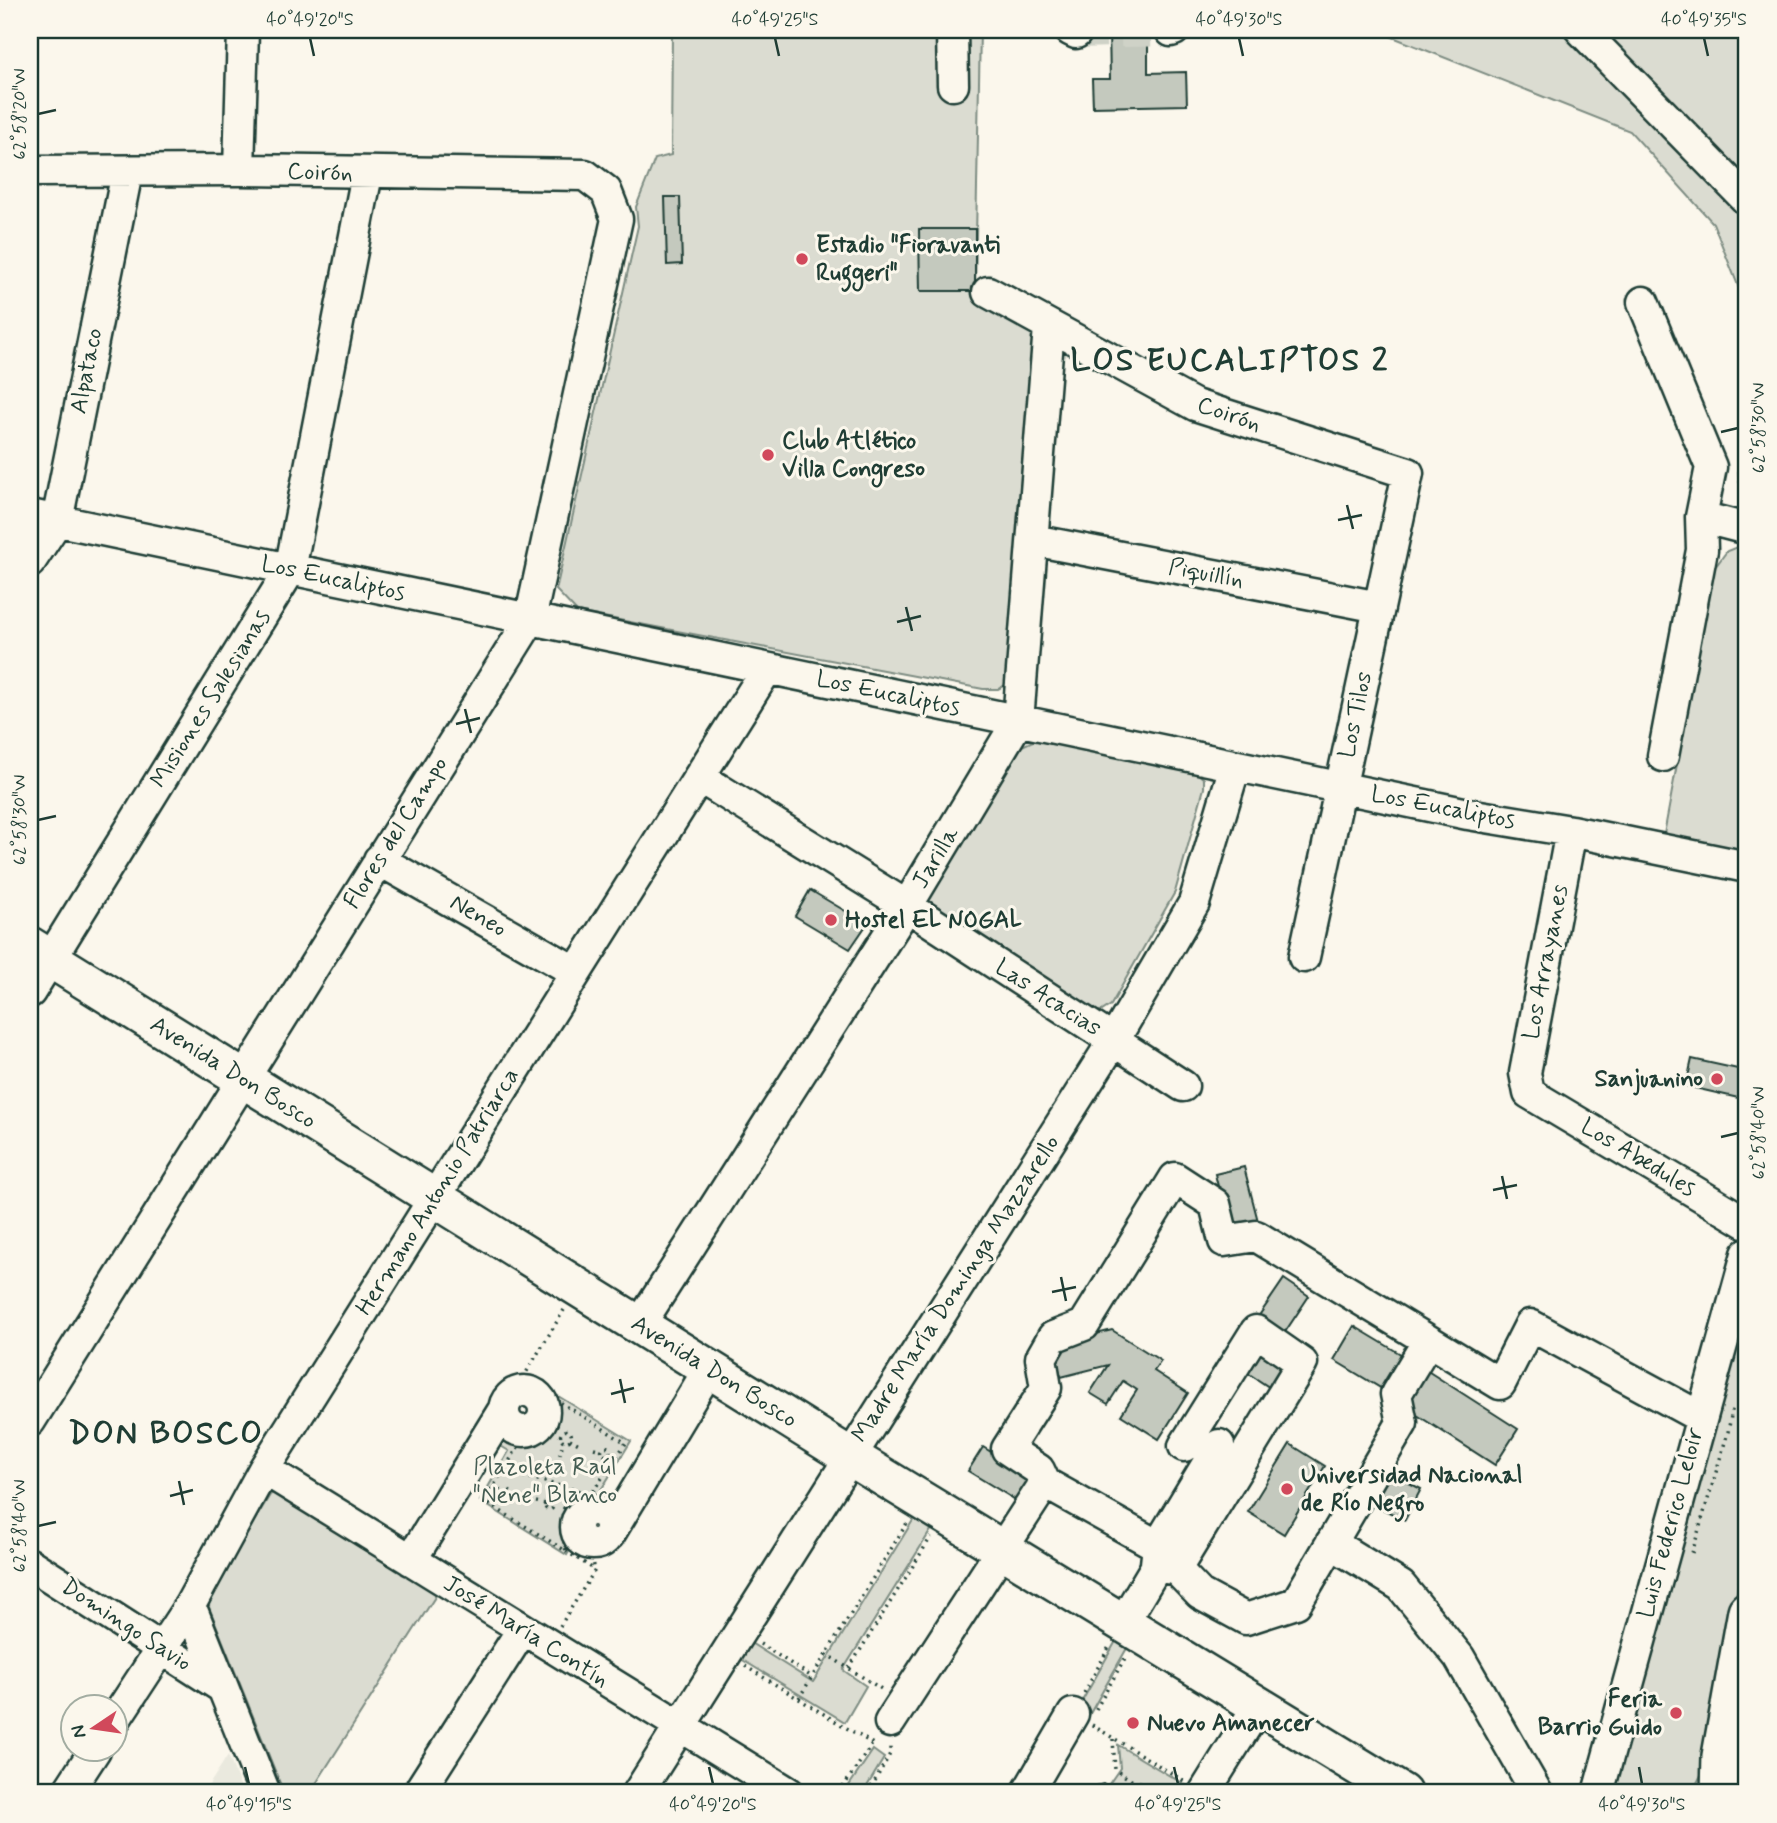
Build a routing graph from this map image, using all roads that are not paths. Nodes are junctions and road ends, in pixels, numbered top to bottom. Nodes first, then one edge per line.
1 (243, 30) edge
2 (952, 30) edge
3 (1581, 30) edge
4 (953, 85) dead end
5 (239, 170) junction
6 (30, 171) edge
7 (127, 172) junction
8 (367, 174) junction
9 (606, 191) joint
10 (1747, 200) edge
11 (988, 292) dead end
12 (1643, 302) dead end
13 (1049, 327) junction
14 (1408, 473) joint
15 (1701, 517) junction
16 (43, 518) edge
17 (1747, 530) edge
18 (1033, 540) junction
19 (30, 562) edge
20 (290, 570) junction
21 (1379, 607) junction
22 (530, 620) junction
23 (767, 669) junction
24 (1018, 721) junction
25 (1663, 756) dead end
26 (1235, 766) junction
27 (699, 778) junction
28 (1340, 788) junction
29 (1571, 831) junction
30 (379, 860) junction
31 (1747, 867) edge
32 (907, 906) junction
33 (40, 953) edge
34 (1304, 957) dead end
35 (576, 972) junction
36 (30, 992) edge
37 (1114, 1040) junction
38 (242, 1078) junction
39 (1184, 1086) dead end
40 (1529, 1093) joint
41 (435, 1198) junction
42 (1747, 1223) edge
43 (1747, 1254) edge
44 (639, 1326) junction
45 (1428, 1340) junction
46 (709, 1369) junction
47 (518, 1393) road end
48 (1700, 1417) junction
49 (30, 1421) edge
50 (1210, 1445) dead end
51 (849, 1456) junction
52 (264, 1469) junction
53 (1045, 1483) junction
54 (1331, 1543) junction
55 (1000, 1549) junction
56 (590, 1550) road end
57 (411, 1560) junction
58 (1163, 1561) junction
59 (30, 1564) edge
60 (190, 1605) junction
61 (1747, 1611) edge
62 (1130, 1629) junction
63 (522, 1630) junction
64 (162, 1647) junction
65 (223, 1688) junction
66 (130, 1696) edge
67 (1257, 1707) junction
68 (1081, 1718) road end
69 (888, 1723) road end
70 (679, 1728) junction
71 (1734, 1762) edge
72 (85, 1764) edge
73 (67, 1793) edge
74 (265, 1793) edge
75 (418, 1793) edge
76 (638, 1793) edge
77 (789, 1793) edge
78 (1027, 1793) edge
79 (1204, 1793) edge
80 (1402, 1793) edge
81 (1537, 1793) edge
82 (1598, 1793) edge
83 (1704, 1793) edge
84 (1720, 1793) edge
85 (1742, 1793) edge

1 - 5 street
2 - 4 street
3 - 10 street
5 - 7 street, Coirón
5 - 8 street, Coirón
6 - 7 street, Coirón
7 - 16 street, Alpataco
8 - 9 street, Coirón
8 - 20 street, Misiones Salesianas
9 - 22 street, Flores del Campo
11 - 13 street, Coirón
12 - 15 street
13 - 14 street, Coirón
13 - 18 street, Jarilla
14 - 21 street, Los Tilos
15 - 17 street
15 - 25 street
16 - 19 street, Alpataco
16 - 20 street, Los Eucaliptos
18 - 21 street, Piquillín
18 - 24 street, Jarilla
20 - 22 street, Los Eucaliptos
20 - 33 street, Misiones Salesianas
21 - 28 street, Los Tilos
22 - 23 street, Los Eucaliptos
22 - 30 street, Flores del Campo
23 - 24 street, Los Eucaliptos
23 - 27 street, Hermano Antonio Patriarca
24 - 26 street, Los Eucaliptos
24 - 32 street, Jarilla
26 - 28 street, Los Eucaliptos
26 - 37 street, Madre María Dominga Mazzarello
27 - 32 street, Las Acacias
27 - 35 street, Hermano Antonio Patriarca
28 - 29 street, Los Eucaliptos
28 - 34 street, Los Tilos
29 - 31 street, Los Eucaliptos
29 - 40 street, Los Arrayanes
30 - 35 street, Neneo
30 - 38 street, Flores del Campo
32 - 37 street, Las Acacias
32 - 44 street, Jarilla
33 - 36 street, Misiones Salesianas
33 - 38 main road, Avenida Don Bosco
35 - 41 street, Hermano Antonio Patriarca
37 - 39 street, Las Acacias
37 - 51 street, Madre María Dominga Mazzarello
38 - 41 main road, Avenida Don Bosco
38 - 49 street, Flores del Campo
40 - 42 street, Los Abedules
41 - 44 main road, Avenida Don Bosco
41 - 52 street, Hermano Antonio Patriarca
43 - 48 street, Luis Federico Leloir
44 - 46 main road, Avenida Don Bosco
45 - 48 street
45 - 53 street
45 - 54 street
46 - 51 main road, Avenida Don Bosco
46 - 56 street
47 - 57 street
48 - 82 street, Luis Federico Leloir
50 - 58 street
51 - 55 main road, Avenida Don Bosco
51 - 70 street, Madre María Dominga Mazzarello
52 - 57 street, José María Contín
52 - 60 street, Hermano Antonio Patriarca
53 - 55 street
53 - 58 street
54 - 58 street
54 - 81 street
55 - 62 main road, Avenida Don Bosco
55 - 69 street
57 - 63 street, José María Contín
58 - 62 street
59 - 64 street, Domingo Savio
60 - 64 street, Hermano Antonio Patriarca
60 - 65 street, Domingo Savio
61 - 71 main road
62 - 67 main road, Avenida Don Bosco
63 - 70 street, José María Contín
63 - 75 street
64 - 65 street, Domingo Savio
64 - 66 street, Hermano Antonio Patriarca
65 - 74 street, Domingo Savio
67 - 79 street
67 - 80 main road, Avenida Don Bosco
68 - 78 street
70 - 76 street, Madre María Dominga Mazzarello
70 - 77 street, José María Contín
71 - 83 main road
71 - 84 main road
71 - 85 street
72 - 73 street

